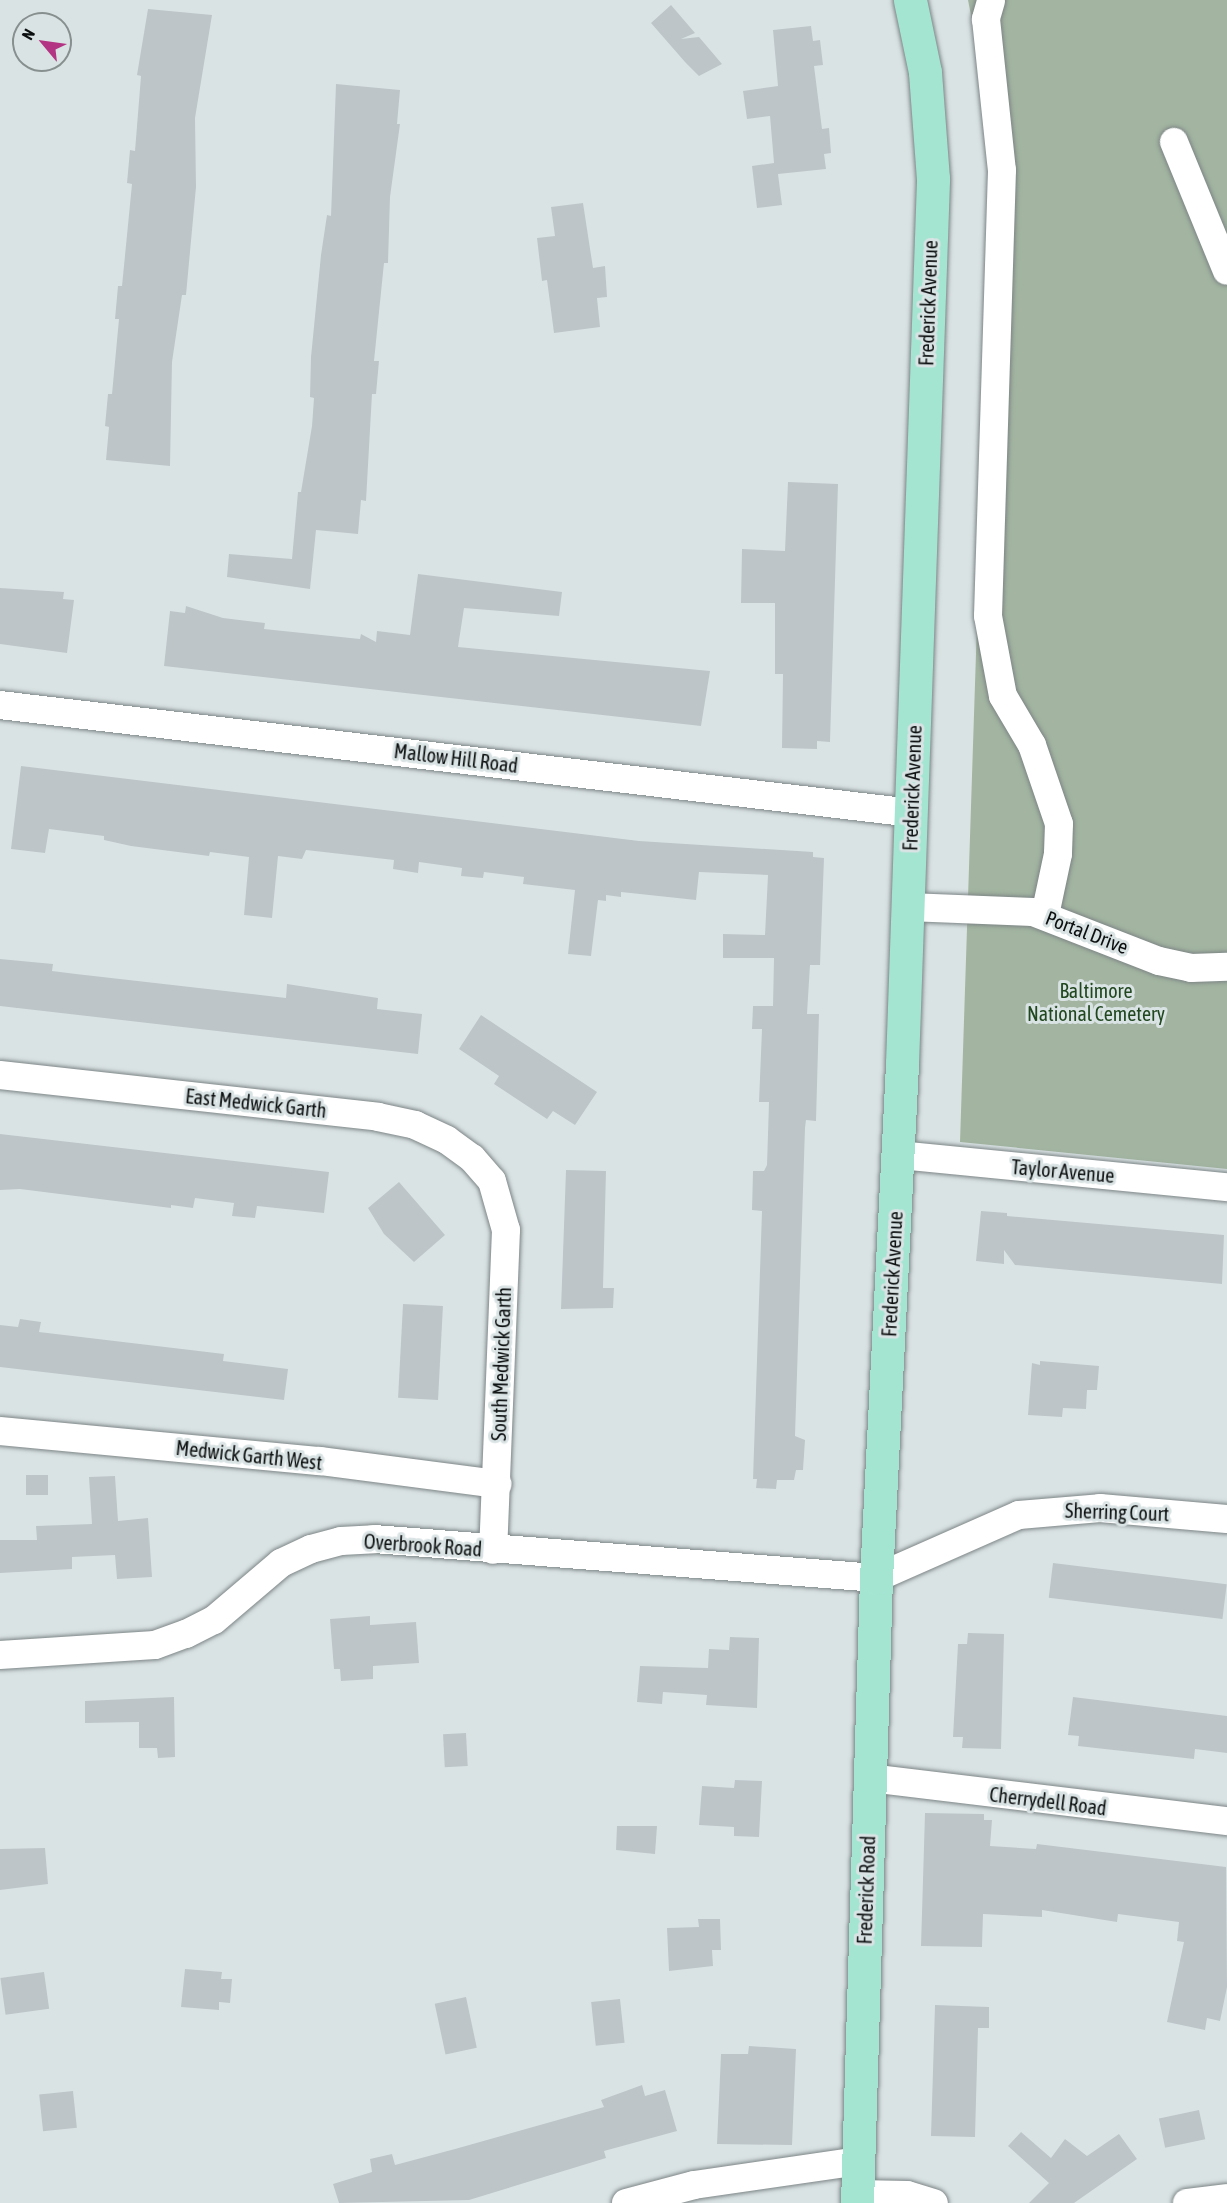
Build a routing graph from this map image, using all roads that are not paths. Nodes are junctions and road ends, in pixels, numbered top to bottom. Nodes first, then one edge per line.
1 (910, 0) edge
2 (991, 0) edge
3 (1004, 0) edge
4 (1174, 142) dead end
5 (1227, 271) edge
6 (0, 705) edge
7 (912, 813) junction
8 (908, 907) junction
9 (1045, 915) junction
10 (1227, 967) edge
11 (0, 1075) edge
12 (898, 1155) junction
13 (492, 1181) joint
14 (1227, 1187) edge
15 (0, 1431) edge
16 (498, 1484) junction
17 (1227, 1519) edge
18 (493, 1550) junction
19 (876, 1578) junction
20 (0, 1655) edge
21 (870, 1778) junction
22 (1227, 1821) edge
23 (858, 2161) junction
24 (1227, 2198) edge
25 (857, 2199) edge
26 (627, 2203) edge
27 (934, 2203) edge
28 (1186, 2203) edge

1 - 7 main road, Frederick Avenue
2 - 3 street
2 - 9 street
4 - 5 street
6 - 7 street, Mallow Hill Road
7 - 8 main road, Frederick Avenue
8 - 9 street, Portal Drive
8 - 12 main road, Frederick Avenue
9 - 10 street, Portal Drive
11 - 13 street, East Medwick Garth
12 - 14 street, Taylor Avenue
12 - 19 main road, Frederick Avenue
13 - 16 street, South Medwick Garth
15 - 16 street, Medwick Garth West
16 - 18 street, South Medwick Garth
17 - 19 street, Sherring Court
18 - 19 street, Overbrook Road
18 - 20 street, Overbrook Road
19 - 21 main road, Frederick Road
21 - 22 street, Cherrydell Road
21 - 23 main road, Frederick Road
23 - 25 main road, Frederick Road
23 - 26 street
24 - 28 street
25 - 27 street

